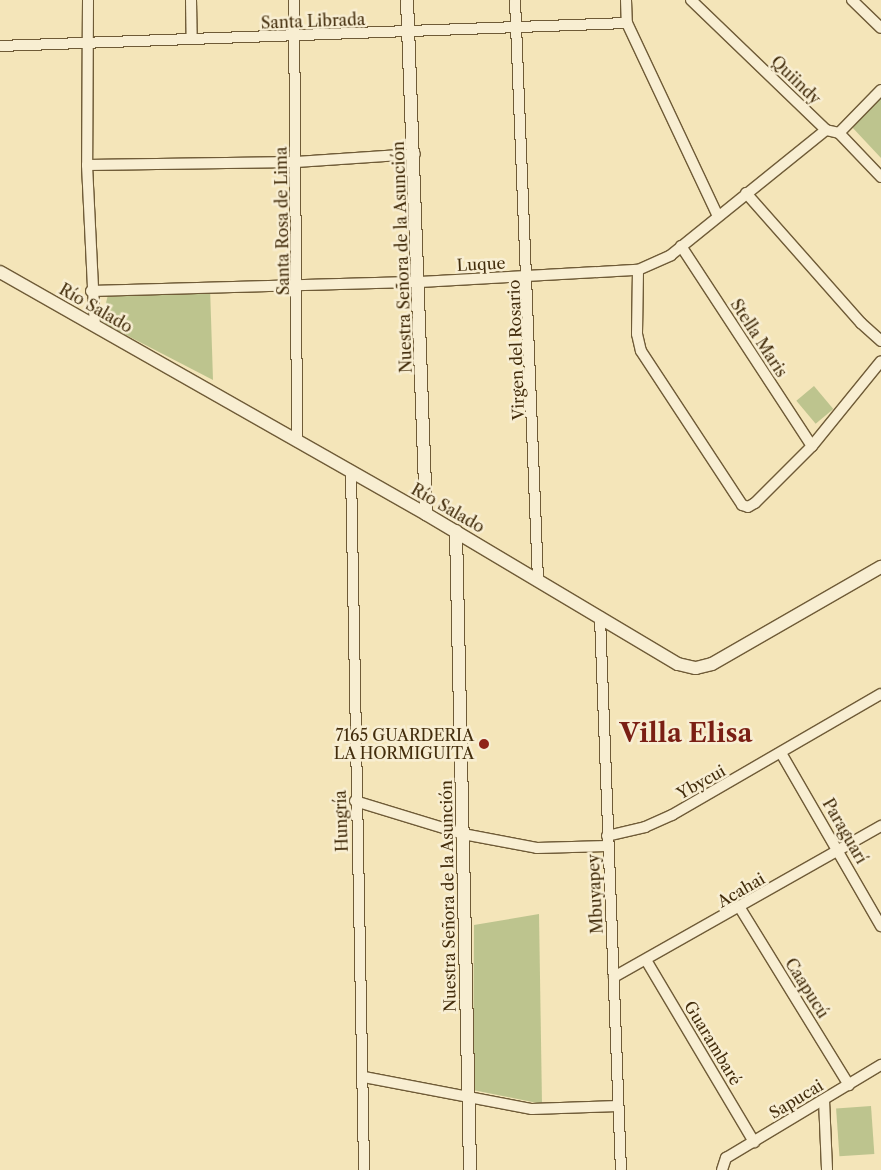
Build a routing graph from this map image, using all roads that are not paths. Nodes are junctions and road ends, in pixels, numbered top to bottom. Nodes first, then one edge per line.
1 (88, 0) edge
2 (191, 0) edge
3 (294, 0) edge
4 (408, 0) edge
5 (515, 0) edge
6 (626, 0) edge
7 (691, 0) edge
8 (852, 0) edge
9 (627, 23) junction
10 (516, 28) junction
11 (881, 28) edge
12 (409, 33) junction
13 (294, 37) junction
14 (192, 39) junction
15 (87, 44) junction
16 (0, 46) edge
17 (881, 90) edge
18 (826, 130) junction
19 (839, 133) junction
20 (415, 154) junction
21 (296, 162) junction
22 (87, 166) junction
23 (881, 178) edge
24 (746, 193) junction
25 (717, 214) junction
26 (681, 246) junction
27 (638, 270) junction
28 (0, 272) edge
29 (529, 276) junction
30 (420, 282) junction
31 (298, 284) junction
32 (91, 291) junction
33 (95, 326) junction
34 (881, 341) edge
35 (881, 361) edge
36 (297, 441) junction
37 (812, 446) junction
38 (351, 471) junction
39 (426, 514) junction
40 (456, 531) junction
41 (881, 567) edge
42 (538, 580) junction
43 (600, 617) junction
44 (881, 694) edge
45 (781, 753) junction
46 (355, 801) junction
47 (881, 826) edge
48 (463, 834) junction
49 (607, 841) junction
50 (839, 851) junction
51 (740, 908) junction
52 (881, 926) edge
53 (646, 960) junction
54 (614, 977) junction
55 (881, 1066) edge
56 (364, 1077) junction
57 (849, 1085) junction
58 (468, 1095) junction
59 (824, 1100) junction
60 (618, 1106) junction
61 (754, 1142) junction
62 (364, 1170) edge
63 (470, 1170) edge
64 (621, 1170) edge
65 (722, 1170) edge
66 (827, 1170) edge

1 - 15 street
2 - 14 street
3 - 13 street, Santa Rosa de Lima
4 - 12 street, Nuestra Señora de la Asunción
5 - 10 street, Virgen del Rosario
6 - 9 street
7 - 18 street, Quiindy
8 - 11 street
9 - 10 street, Santa Librada
9 - 25 street
10 - 12 street, Santa Librada
10 - 29 street, Virgen del Rosario
12 - 13 street, Santa Librada
12 - 20 street, Nuestra Señora de la Asunción
13 - 14 street, Santa Librada
13 - 21 street, Santa Rosa de Lima
14 - 15 street, Santa Librada
15 - 16 street, Santa Librada
15 - 22 street
17 - 19 street
18 - 19 street
18 - 24 street, Luque
19 - 23 street
20 - 21 street
20 - 30 street, Nuestra Señora de la Asunción
21 - 22 street
21 - 31 street, Santa Rosa de Lima
22 - 32 street
24 - 25 street, Luque
24 - 34 street
25 - 26 street, Luque
26 - 27 street, Luque
26 - 37 street, Stella Maris
27 - 29 street, Luque
27 - 37 street
28 - 33 street, Río Salado
29 - 30 street, Luque
29 - 42 street, Virgen del Rosario
30 - 31 street, Luque
30 - 39 street, Nuestra Señora de la Asunción
31 - 32 street, Luque
31 - 36 street, Santa Rosa de Lima
32 - 33 street
33 - 36 street, Río Salado
35 - 37 street
36 - 38 street, Río Salado
38 - 39 street, Río Salado
38 - 46 street, Hungría
39 - 40 street, Río Salado
40 - 42 street, Río Salado
40 - 48 street, Nuestra Señora de la Asunción
41 - 43 street, Río Salado
42 - 43 street, Río Salado
43 - 49 street, Mbuyapey
44 - 45 street, Ybycui
45 - 49 street, Ybycui
45 - 50 street, Paraguarí
46 - 48 street, Ybycui
46 - 56 street, Hungría
47 - 50 street, Acahai
48 - 49 street, Ybycui
48 - 58 street, Nuestra Señora de la Asunción
49 - 54 street, Mbuyapey
50 - 51 street, Acahai
50 - 52 street, Paraguarí
51 - 53 street, Acahai
51 - 57 street, Caapucú
53 - 54 street, Acahai
53 - 61 street, Guarambaré
54 - 60 street, Mbuyapey
55 - 57 street, Sapucai
56 - 58 street
56 - 62 street, Hungría
57 - 59 street, Sapucai
58 - 60 street
58 - 63 street, Nuestra Señora de la Asunción
59 - 61 street, Sapucai
59 - 66 street
60 - 64 street, Mbuyapey
61 - 65 street, Sapucai

